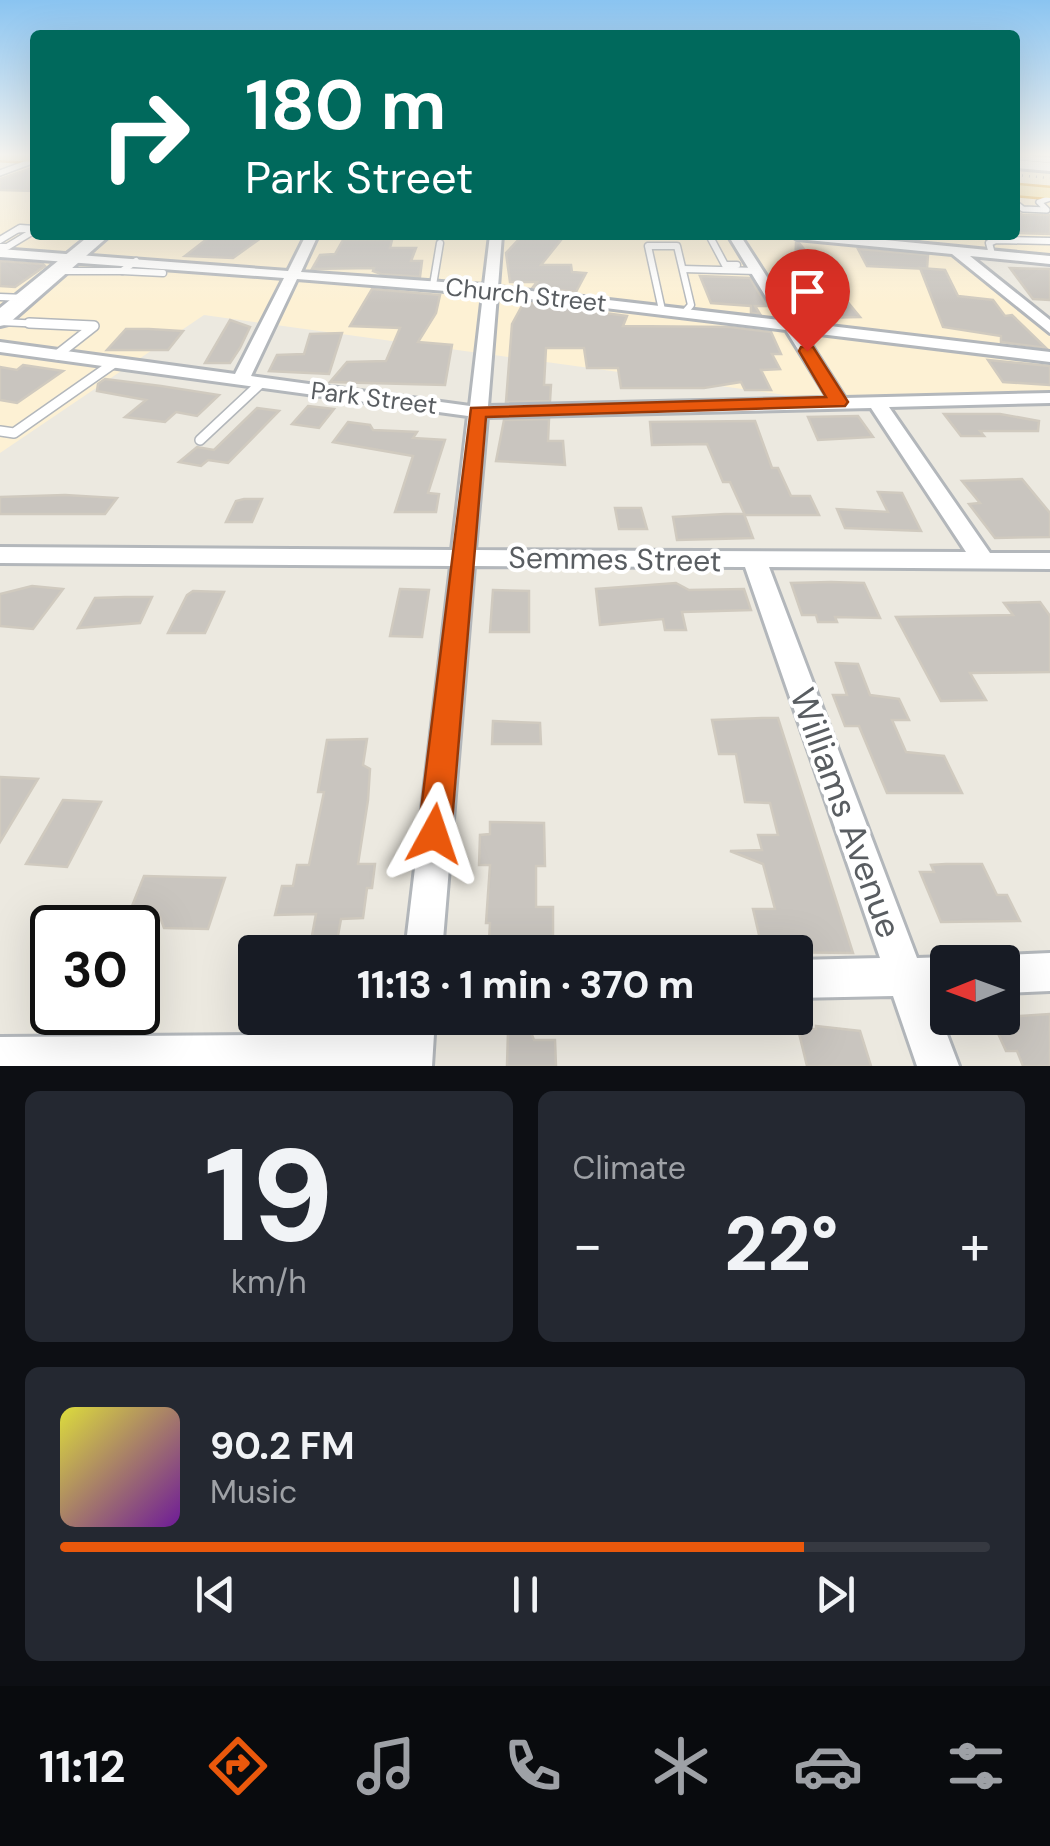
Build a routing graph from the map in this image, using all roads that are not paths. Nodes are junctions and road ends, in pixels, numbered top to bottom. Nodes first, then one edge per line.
1 (1041, 204) edge
2 (1020, 206) edge
3 (30, 233) edge
4 (95, 240) edge
5 (309, 240) edge
6 (496, 240) edge
7 (676, 240) edge
8 (712, 240) edge
9 (737, 240) edge
10 (942, 240) edge
11 (897, 241) edge
12 (1050, 242) edge
13 (440, 243) dead end
14 (677, 246) junction
15 (0, 247) edge
16 (955, 250) junction
17 (992, 254) junction
18 (76, 256) junction
19 (1050, 260) edge
20 (136, 261) junction
21 (755, 268) junction
22 (683, 269) junction
23 (58, 271) junction
24 (122, 271) junction
25 (163, 272) dead end
26 (292, 274) junction
27 (432, 285) junction
28 (491, 290) junction
29 (0, 296) edge
30 (26, 298) junction
31 (662, 310) junction
32 (684, 313) junction
33 (0, 321) edge
34 (791, 326) junction
35 (1050, 328) edge
36 (0, 346) edge
37 (57, 355) junction
38 (1050, 357) edge
39 (114, 363) junction
40 (240, 381) junction
41 (260, 384) junction
42 (1050, 398) edge
43 (876, 401) junction
44 (838, 402) junction
45 (478, 412) junction
46 (0, 431) edge
47 (200, 440) dead end
48 (0, 555) edge
49 (461, 557) junction
50 (754, 560) junction
51 (984, 561) junction
52 (1047, 564) edge
53 (424, 935) edge
54 (1050, 972) edge
55 (1020, 973) edge
56 (930, 977) edge
57 (906, 978) junction
58 (813, 979) edge
59 (413, 1046) edge
60 (0, 1057) edge
61 (938, 1066) edge

1 - 2 lane
3 - 15 lane
4 - 18 street
5 - 26 street
6 - 28 street
7 - 14 lane
8 - 21 lane
9 - 21 street
10 - 16 street
11 - 16 street
12 - 17 lane
13 - 27 lane
14 - 22 lane
14 - 31 lane
15 - 18 street, Church Street
16 - 17 street
16 - 35 street
17 - 19 street
18 - 20 street, Church Street
18 - 23 street
20 - 24 lane
20 - 26 street, Church Street
21 - 22 lane
21 - 34 street
22 - 32 lane
23 - 24 lane
23 - 30 street
24 - 25 lane
26 - 27 street, Church Street
26 - 40 street
27 - 28 street, Church Street
28 - 31 street, Church Street
28 - 45 street
29 - 30 lane
30 - 33 street
31 - 32 street, Church Street
32 - 34 street, Church Street
33 - 37 lane
34 - 38 street, Church Street
34 - 44 street
36 - 37 street, Park Street
37 - 39 street, Park Street
39 - 40 street, Park Street
39 - 46 lane
40 - 41 street, Park Street
41 - 45 street, Park Street
41 - 47 lane
42 - 43 street, Park Street
43 - 44 street, Park Street
43 - 51 street
44 - 45 street, Park Street
45 - 49 street
48 - 49 street, Semmes Street
49 - 50 street, Semmes Street
49 - 53 street
50 - 51 street, Semmes Street
50 - 57 street, Williams Avenue
51 - 52 street, Semmes Street
54 - 55 street
56 - 57 street
57 - 58 street
57 - 61 street, Williams Avenue
59 - 60 street

